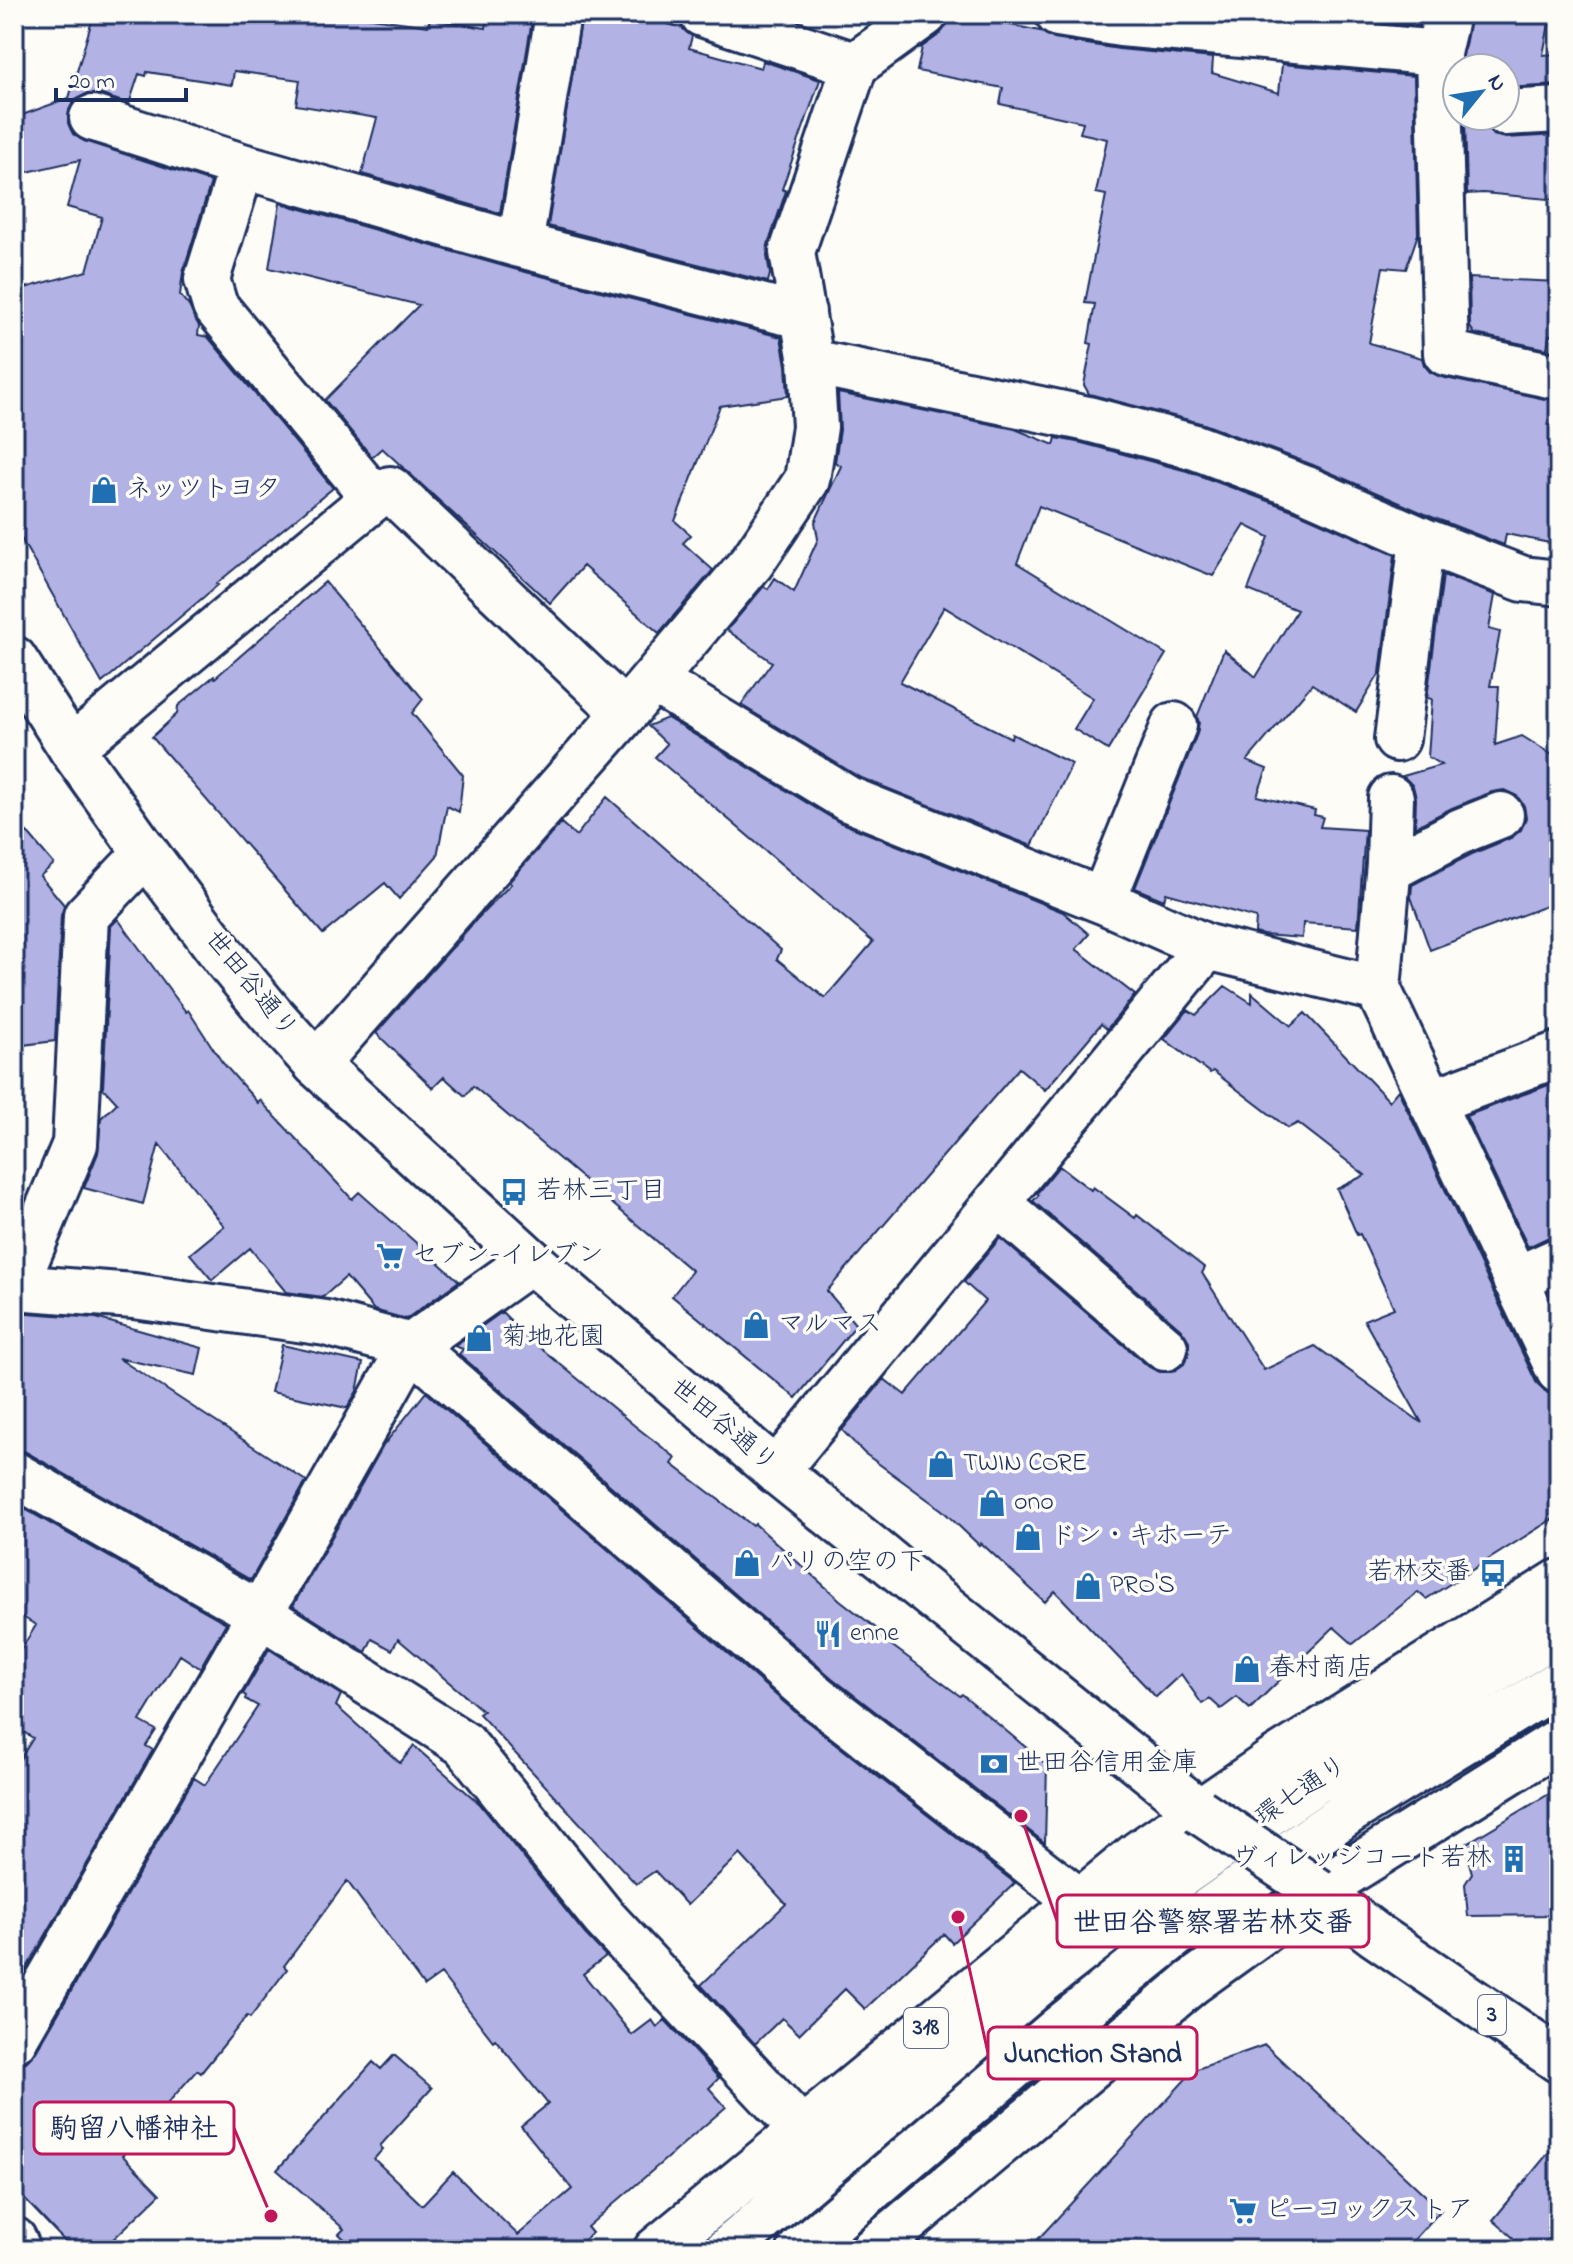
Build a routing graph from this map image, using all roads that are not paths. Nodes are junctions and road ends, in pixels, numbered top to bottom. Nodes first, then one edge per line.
1 (558, 14) edge
2 (702, 14) edge
3 (925, 14) edge
4 (1058, 14) edge
5 (1122, 19) edge
6 (1442, 33) edge
7 (855, 65) junction
8 (1559, 110) edge
9 (1521, 112) edge
10 (92, 118) dead end
11 (1450, 132) edge
12 (242, 166) junction
13 (520, 245) junction
14 (803, 312) junction
15 (811, 362) junction
16 (1559, 377) edge
17 (374, 498) junction
18 (1422, 540) junction
19 (1559, 583) edge
20 (14, 659) edge
21 (653, 680) junction
22 (625, 713) junction
23 (1174, 725) dead end
24 (1397, 739) dead end
25 (71, 748) junction
26 (1391, 798) dead end
27 (1501, 815) dead end
28 (146, 853) junction
29 (1389, 863) junction
30 (1103, 901) junction
31 (1207, 947) junction
32 (1378, 989) junction
33 (1559, 1054) edge
34 (316, 1064) junction
35 (1431, 1102) junction
36 (997, 1203) junction
37 (1559, 1260) edge
38 (531, 1261) junction
39 (1515, 1280) junction
40 (15, 1287) edge
41 (411, 1346) junction
42 (1165, 1348) dead end
43 (1559, 1371) edge
44 (776, 1471) junction
45 (14, 1474) edge
46 (1559, 1582) edge
47 (260, 1614) junction
48 (1559, 1631) edge
49 (1559, 1683) edge
50 (1559, 1741) edge
51 (1199, 1811) junction
52 (1318, 1891) junction
53 (1079, 1901) junction
54 (14, 2040) edge
55 (1559, 2060) edge
56 (802, 2130) junction
57 (14, 2240) edge
58 (897, 2243) edge
59 (18, 2250) edge
60 (656, 2250) edge
61 (727, 2250) edge
62 (800, 2250) edge

1 - 13 street
2 - 7 street
3 - 7 street
4 - 5 street
5 - 6 street
7 - 14 street
8 - 9 street
10 - 12 street
11 - 16 street
12 - 13 street
12 - 17 street
13 - 14 street
14 - 15 street
15 - 18 street
15 - 21 street
17 - 22 street
17 - 25 street
18 - 19 street
18 - 24 street
20 - 25 street, 世田谷通り / 3
21 - 22 street
21 - 30 street
22 - 34 street
23 - 30 street
25 - 28 street, 世田谷通り / 3
26 - 29 street
27 - 29 street
28 - 34 street, 世田谷通り / 3
28 - 40 street
29 - 32 street
30 - 31 street
31 - 32 street
31 - 36 street
32 - 35 street
33 - 35 street
34 - 38 street, 世田谷通り / 3
35 - 39 street
36 - 42 street
36 - 44 street
37 - 39 street
38 - 41 street
38 - 44 street, 世田谷通り / 3
39 - 43 street
40 - 41 street
41 - 47 street
41 - 53 street
44 - 51 street, 世田谷通り / 3
45 - 47 street
46 - 51 street, 318
47 - 54 street
47 - 56 street
48 - 61 street, 環七通り / 318
49 - 62 street, 環七通り
50 - 52 street
51 - 52 street, 世田谷通り / 3, bridge
51 - 53 street, 318
52 - 55 street, 世田谷通り / 3
52 - 58 street
53 - 56 street, 318
56 - 60 street, 318
57 - 59 street

